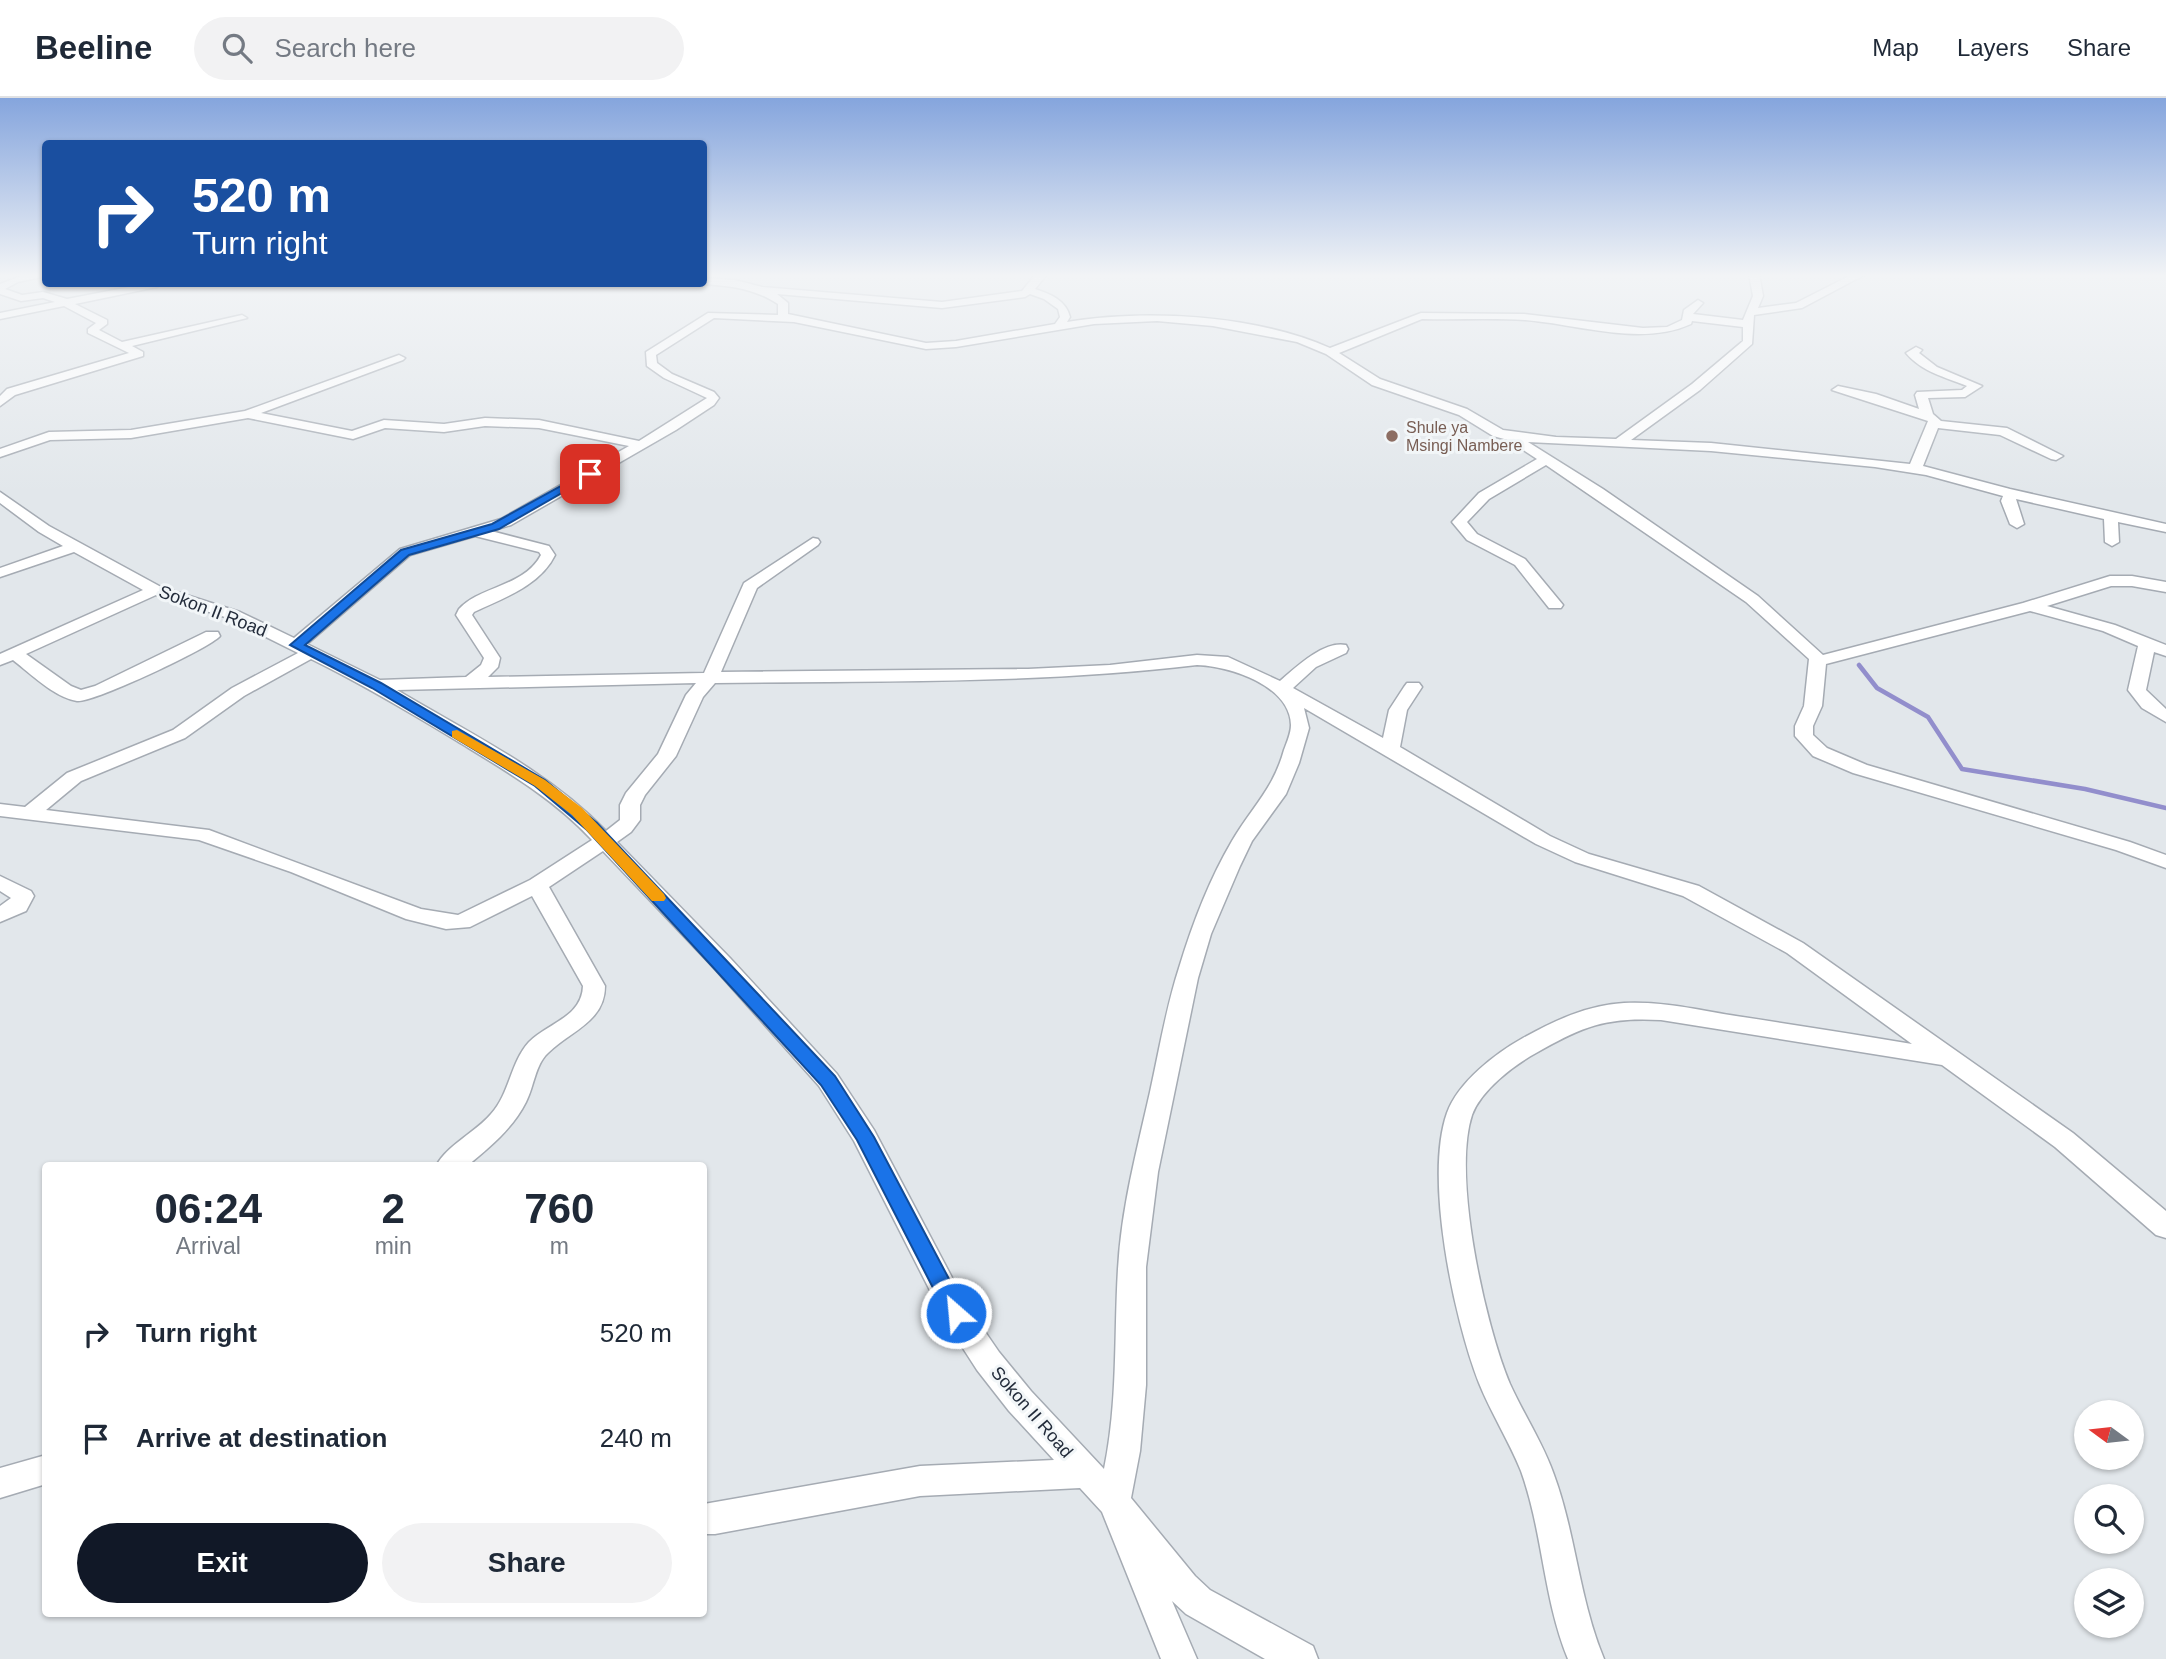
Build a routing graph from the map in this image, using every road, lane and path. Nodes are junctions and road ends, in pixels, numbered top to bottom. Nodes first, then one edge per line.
1 (125, 347) edge
2 (659, 347) edge
3 (1317, 347) edge
4 (1343, 347) edge
5 (1743, 347) edge
6 (1916, 350) dead end
7 (1330, 352) junction
8 (399, 358) dead end
9 (1838, 390) dead end
10 (0, 402) edge
11 (248, 414) junction
12 (1931, 419) junction
13 (1511, 437) junction
14 (1619, 443) junction
15 (640, 445) junction
16 (0, 453) edge
17 (2056, 456) dead end
18 (1545, 460) junction
19 (1915, 469) junction
20 (2011, 494) junction
21 (0, 496) edge
22 (2111, 515) junction
23 (2017, 524) dead end
24 (2166, 528) edge
25 (477, 532) junction
26 (813, 542) dead end
27 (2112, 542) dead end
28 (74, 547) junction
29 (1, 573) edge
30 (2166, 587) edge
31 (155, 590) junction
32 (1555, 605) dead end
33 (2029, 606) junction
34 (212, 636) dead end
35 (2147, 644) junction
36 (303, 649) junction
37 (1340, 649) dead end
38 (2166, 651) edge
39 (8, 657) edge
40 (1818, 660) junction
41 (710, 678) junction
42 (471, 682) junction
43 (377, 685) junction
44 (1413, 687) dead end
45 (1285, 691) junction
46 (2166, 717) edge
47 (1390, 749) junction
48 (0, 810) edge
49 (25, 813) junction
50 (0, 828) edge
51 (607, 842) junction
52 (2166, 862) edge
53 (0, 882) edge
54 (537, 885) junction
55 (0, 915) edge
56 (1947, 1058) junction
57 (454, 1162) edge
58 (2166, 1227) edge
59 (42, 1470) edge
60 (1086, 1473) junction
61 (0, 1483) edge
62 (1114, 1502) junction
63 (707, 1519) edge
64 (1179, 1659) edge
65 (1300, 1659) edge
66 (1587, 1659) edge

1 - 10 street
2 - 15 street
3 - 7 street
4 - 7 street
5 - 14 street
6 - 12 street
7 - 13 street
8 - 11 street
9 - 12 street
11 - 15 street
11 - 16 street
12 - 17 street
12 - 19 street
13 - 14 street
13 - 18 street
14 - 19 street
15 - 25 street
18 - 32 street
18 - 40 street
19 - 20 street
20 - 22 street
20 - 23 street
21 - 28 street, Sokon II Road
22 - 24 street
22 - 27 street
25 - 36 street
25 - 42 street
26 - 41 street
28 - 29 street
28 - 31 street, Sokon II Road
30 - 33 street
31 - 36 street, Sokon II Road
31 - 39 street
33 - 35 street
33 - 40 street
34 - 39 street
35 - 38 street
35 - 46 street
36 - 43 street, Sokon II Road
36 - 49 street
37 - 45 street
40 - 52 street
41 - 42 street
41 - 45 street
41 - 51 street
42 - 43 street
43 - 51 street, Sokon II Road
44 - 47 street
45 - 47 street
45 - 62 street
47 - 56 street
48 - 49 street
49 - 50 street
49 - 54 street
51 - 54 street
51 - 60 street, Sokon II Road
53 - 55 street
54 - 57 street
56 - 58 street
56 - 66 street
59 - 61 street
60 - 62 street, Sokon II Road
60 - 63 street
62 - 64 street
62 - 65 street, Sokon II Road

